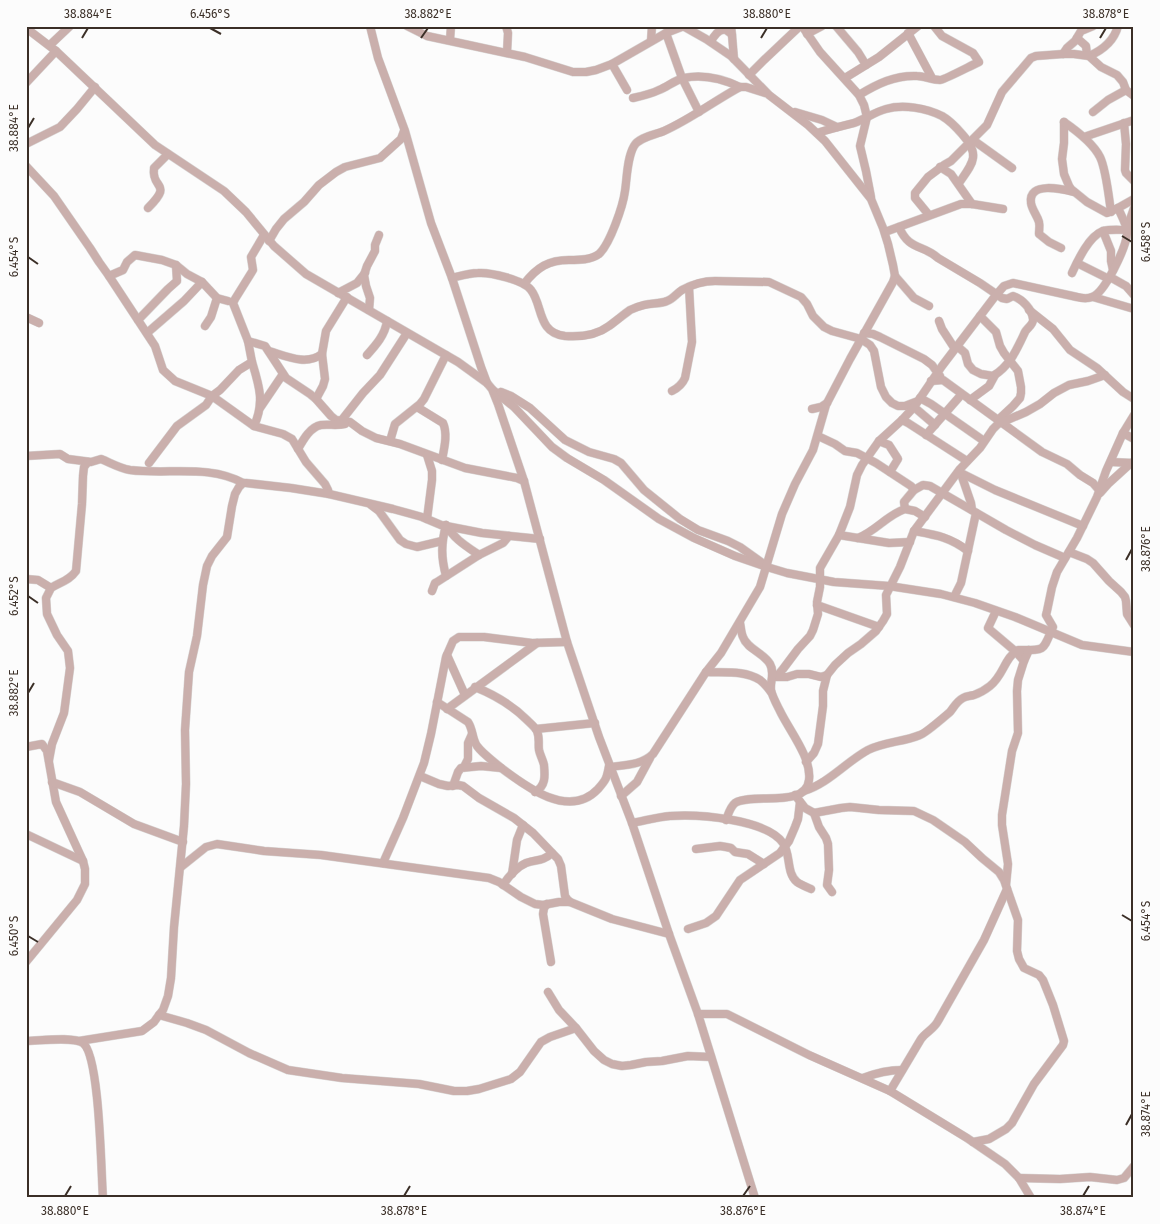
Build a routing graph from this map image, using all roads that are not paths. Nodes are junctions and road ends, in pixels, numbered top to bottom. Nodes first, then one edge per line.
1 (70, 26) edge
2 (370, 26) edge
3 (407, 26) edge
4 (451, 26) edge
5 (506, 26) edge
6 (652, 26) edge
7 (684, 26) edge
8 (801, 26) edge
9 (822, 26) edge
10 (836, 26) edge
11 (918, 26) edge
12 (934, 26) edge
13 (1093, 26) edge
14 (1117, 27) edge
15 (26, 28) edge
16 (732, 30) edge
17 (666, 33) junction
18 (908, 33) junction
19 (807, 34) junction
20 (1077, 38) junction
21 (712, 39) junction
22 (450, 40) junction
23 (651, 41) junction
24 (50, 45) junction
25 (56, 51) junction
26 (508, 53) junction
27 (1063, 54) junction
28 (1088, 56) junction
29 (734, 59) junction
30 (612, 64) junction
31 (866, 65) junction
32 (748, 74) junction
33 (682, 78) junction
34 (845, 78) junction
35 (932, 78) junction
36 (26, 83) edge
37 (95, 87) junction
38 (740, 88) junction
39 (752, 89) junction
40 (627, 90) dead end
41 (1126, 90) junction
42 (769, 95) junction
43 (859, 95) junction
44 (1134, 96) edge
45 (633, 98) dead end
46 (790, 111) junction
47 (699, 112) junction
48 (1093, 112) dead end
49 (867, 117) junction
50 (1134, 120) edge
51 (1124, 123) junction
52 (837, 127) junction
53 (404, 131) junction
54 (818, 133) junction
55 (1084, 137) junction
56 (972, 142) junction
57 (26, 144) edge
58 (168, 154) junction
59 (26, 166) edge
60 (940, 167) junction
61 (1012, 168) dead end
62 (1064, 174) junction
63 (1134, 181) edge
64 (958, 183) junction
65 (1051, 188) junction
66 (1074, 192) junction
67 (871, 199) junction
68 (1134, 199) edge
69 (972, 204) junction
70 (148, 208) dead end
71 (1134, 208) edge
72 (1003, 209) dead end
73 (1114, 210) junction
74 (929, 215) junction
75 (899, 227) junction
76 (1129, 229) edge
77 (1103, 231) junction
78 (885, 232) junction
79 (380, 236) dead end
80 (267, 238) junction
81 (1061, 248) dead end
82 (1077, 263) junction
83 (176, 265) junction
84 (365, 273) junction
85 (1072, 273) dead end
86 (1110, 275) junction
87 (109, 276) junction
88 (894, 276) junction
89 (452, 278) junction
90 (202, 282) junction
91 (524, 284) junction
92 (689, 287) junction
93 (338, 293) junction
94 (996, 295) junction
95 (1134, 295) edge
96 (348, 297) junction
97 (1093, 297) junction
98 (217, 298) junction
99 (228, 301) dead end
100 (929, 306) dead end
101 (1028, 308) junction
102 (1134, 309) edge
103 (369, 310) junction
104 (980, 316) junction
105 (26, 317) edge
106 (138, 320) junction
107 (938, 320) dead end
108 (387, 321) junction
109 (39, 323) dead end
110 (205, 326) dead end
111 (147, 333) junction
112 (407, 333) junction
113 (862, 336) junction
114 (248, 341) junction
115 (956, 347) junction
116 (269, 351) junction
117 (322, 354) junction
118 (367, 355) dead end
119 (446, 355) junction
120 (1010, 360) junction
121 (252, 362) junction
122 (938, 372) junction
123 (283, 374) junction
124 (995, 375) junction
125 (1105, 375) junction
126 (943, 380) junction
127 (931, 381) junction
128 (490, 386) junction
129 (672, 391) dead end
130 (961, 395) junction
131 (212, 396) junction
132 (316, 398) junction
133 (1134, 399) edge
134 (970, 400) junction
135 (917, 402) junction
136 (827, 403) junction
137 (417, 407) junction
138 (259, 408) junction
139 (812, 410) dead end
140 (945, 413) junction
141 (1134, 415) edge
142 (902, 420) junction
143 (341, 421) junction
144 (1000, 421) junction
145 (350, 422) junction
146 (935, 425) junction
147 (254, 426) junction
148 (1123, 433) junction
149 (308, 434) junction
150 (926, 435) junction
151 (818, 436) junction
152 (1134, 438) edge
153 (292, 439) junction
154 (390, 441) junction
155 (879, 441) junction
156 (984, 442) junction
157 (298, 449) junction
158 (427, 455) junction
159 (26, 456) edge
160 (866, 459) junction
161 (442, 460) junction
162 (967, 461) junction
163 (88, 462) junction
164 (1110, 462) junction
165 (1132, 463) edge
166 (149, 464) dead end
167 (960, 471) junction
168 (890, 472) junction
169 (524, 481) junction
170 (243, 483) junction
171 (965, 487) junction
172 (914, 490) junction
173 (943, 493) junction
174 (328, 494) junction
175 (1098, 494) junction
176 (958, 502) junction
177 (368, 503) junction
178 (904, 509) junction
179 (974, 511) junction
180 (925, 517) junction
181 (427, 519) junction
182 (446, 526) junction
183 (1083, 526) junction
184 (914, 531) junction
185 (839, 535) junction
186 (509, 536) junction
187 (858, 538) junction
188 (540, 539) junction
189 (442, 541) junction
190 (910, 542) junction
191 (968, 551) junction
192 (479, 555) junction
193 (1067, 555) junction
194 (767, 567) junction
195 (446, 576) junction
196 (820, 578) junction
197 (26, 579) edge
198 (889, 586) junction
199 (51, 588) junction
200 (432, 591) dead end
201 (954, 597) junction
202 (817, 605) junction
203 (996, 611) junction
204 (740, 622) junction
205 (1134, 625) edge
206 (879, 627) junction
207 (1051, 632) junction
208 (567, 642) junction
209 (537, 643) junction
210 (1029, 650) junction
211 (1015, 651) junction
212 (1134, 652) edge
213 (446, 655) junction
214 (1024, 661) junction
215 (706, 672) junction
216 (827, 676) junction
217 (775, 677) junction
218 (476, 687) junction
219 (771, 692) junction
220 (465, 695) junction
221 (437, 702) junction
222 (447, 708) junction
223 (594, 723) junction
224 (536, 729) junction
225 (472, 734) junction
226 (26, 747) edge
227 (653, 754) junction
228 (49, 760) junction
229 (806, 762) junction
230 (610, 765) junction
231 (464, 767) junction
232 (503, 769) junction
233 (420, 776) junction
234 (52, 782) junction
235 (453, 786) junction
236 (536, 792) junction
237 (800, 793) junction
238 (621, 796) junction
239 (800, 803) junction
240 (814, 813) junction
241 (726, 820) junction
242 (632, 823) junction
243 (523, 825) junction
244 (26, 834) edge
245 (183, 842) junction
246 (786, 847) junction
247 (696, 849) dead end
248 (552, 853) junction
249 (83, 861) junction
250 (383, 864) junction
251 (764, 864) junction
252 (181, 867) junction
253 (512, 874) junction
254 (503, 885) junction
255 (1006, 887) junction
256 (811, 889) dead end
257 (832, 892) dead end
258 (570, 902) junction
259 (547, 904) junction
260 (688, 929) dead end
261 (669, 934) junction
262 (26, 962) edge
263 (551, 962) dead end
264 (548, 992) dead end
265 (698, 1014) junction
266 (159, 1015) junction
267 (576, 1028) junction
268 (26, 1041) edge
269 (79, 1042) junction
270 (711, 1057) junction
271 (902, 1070) junction
272 (863, 1078) junction
273 (890, 1091) junction
274 (973, 1142) junction
275 (1134, 1166) edge
276 (1019, 1178) junction
277 (103, 1198) edge
278 (755, 1198) edge
279 (1031, 1198) edge

1 - 24 street
2 - 53 street
3 - 22 street
4 - 22 street
5 - 26 street
6 - 23 street
7 - 17 street
7 - 21 street
8 - 19 street
8 - 32 street
9 - 19 street
10 - 31 street
11 - 18 street
12 - 35 street
13 - 20 street
14 - 28 street
15 - 24 street
16 - 21 street
16 - 29 street
17 - 23 street
17 - 33 street
18 - 31 street
18 - 35 street
19 - 34 street
20 - 27 street
20 - 28 street
21 - 29 street
22 - 26 street
23 - 30 street
24 - 25 street
25 - 36 street
25 - 37 street
26 - 30 street
27 - 28 street
27 - 56 street
28 - 41 street
29 - 32 street
30 - 40 street
31 - 34 street
32 - 39 street
32 - 42 street
33 - 38 street
33 - 45 street
33 - 47 street
34 - 43 street
35 - 43 street
37 - 57 street
37 - 58 street
38 - 39 street
38 - 47 street
39 - 42 street
41 - 44 street
41 - 48 street
42 - 46 street
43 - 49 street
46 - 52 street
46 - 54 street
47 - 91 street
49 - 52 street
49 - 56 street
49 - 67 street
50 - 51 street
51 - 55 street
51 - 63 street
52 - 54 street
53 - 80 street
53 - 89 street
54 - 67 street
55 - 62 street
55 - 73 street
56 - 60 street
56 - 61 street
56 - 64 street
58 - 70 street
58 - 80 street
59 - 87 street
60 - 64 street
60 - 74 street
62 - 65 street
62 - 66 street
64 - 69 street
65 - 66 street
65 - 81 street
66 - 73 street
67 - 78 street
68 - 73 street
69 - 72 street
69 - 74 street
71 - 76 street
73 - 76 street
74 - 75 street
75 - 78 street
75 - 94 street
76 - 77 street
76 - 86 street
77 - 82 street
77 - 86 street
78 - 88 street
79 - 84 street
80 - 93 street
80 - 114 street
82 - 85 street
82 - 86 street
83 - 87 street
83 - 90 street
83 - 106 street
84 - 93 street
84 - 103 street
86 - 95 street
86 - 97 street
87 - 106 street
88 - 100 street
88 - 113 street
89 - 91 street
89 - 128 street
90 - 98 street
90 - 111 street
91 - 92 street
92 - 113 street
92 - 129 street
93 - 96 street
94 - 97 street
94 - 101 street
94 - 104 street
96 - 103 street
96 - 117 street
97 - 102 street
98 - 99 street
98 - 110 street
101 - 120 street
101 - 125 street
103 - 108 street
104 - 115 street
104 - 120 street
105 - 109 street
106 - 111 street
107 - 115 street
108 - 112 street
108 - 118 street
111 - 131 street
112 - 119 street
112 - 143 street
113 - 122 street
113 - 135 street
113 - 136 street
114 - 116 street
114 - 121 street
115 - 122 street
115 - 124 street
116 - 117 street
116 - 123 street
117 - 132 street
119 - 128 street
119 - 137 street
120 - 124 street
120 - 144 street
121 - 131 street
121 - 138 street
122 - 126 street
122 - 127 street
123 - 132 street
123 - 138 street
124 - 134 street
125 - 133 street
125 - 144 street
126 - 127 street
126 - 130 street
127 - 135 street
128 - 169 street
128 - 194 street
128 - 194 street
130 - 134 street
130 - 140 street
131 - 147 street
131 - 166 street
132 - 143 street
134 - 144 street
135 - 140 street
135 - 142 street
135 - 146 street
136 - 139 street
136 - 151 street
137 - 154 street
137 - 161 street
138 - 147 street
140 - 146 street
140 - 156 street
141 - 148 street
142 - 150 street
142 - 155 street
143 - 145 street
144 - 156 street
144 - 175 street
145 - 149 street
145 - 154 street
146 - 150 street
147 - 153 street
148 - 152 street
148 - 164 street
149 - 153 street
149 - 157 street
150 - 162 street
151 - 160 street
151 - 194 street
153 - 157 street
154 - 158 street
155 - 160 street
155 - 168 street
156 - 162 street
157 - 174 street
158 - 161 street
158 - 181 street
159 - 163 street
160 - 168 street
160 - 185 street
161 - 169 street
162 - 167 street
163 - 170 street
163 - 199 street
164 - 165 street
164 - 175 street
165 - 175 street
167 - 171 street
167 - 173 street
167 - 183 street
168 - 172 street
169 - 188 street
170 - 174 street
170 - 245 street
171 - 176 street
171 - 179 street
172 - 173 street
172 - 178 street
173 - 176 street
173 - 180 street
174 - 177 street
175 - 183 street
176 - 179 street
177 - 181 street
177 - 189 street
178 - 180 street
178 - 187 street
179 - 191 street
179 - 193 street
180 - 184 street
181 - 182 street
182 - 186 street
182 - 189 street
182 - 192 street
183 - 193 street
184 - 190 street
184 - 191 street
185 - 187 street
185 - 196 street
186 - 188 street
186 - 192 street
187 - 190 street
188 - 208 street
189 - 195 street
190 - 198 street
191 - 201 street
192 - 195 street
193 - 205 street
193 - 207 street
194 - 196 street
194 - 204 street
195 - 200 street
196 - 198 street
196 - 202 street
197 - 199 street
198 - 201 street
198 - 206 street
199 - 228 street
201 - 203 street
202 - 206 street
202 - 217 street
203 - 207 street
203 - 211 street
204 - 215 street
204 - 217 street
206 - 216 street
207 - 210 street
207 - 212 street
208 - 209 street
208 - 223 street
209 - 213 street
209 - 218 street
210 - 211 street
210 - 214 street
211 - 214 street
211 - 237 street
213 - 220 street
213 - 221 street
214 - 255 street
215 - 219 street
215 - 227 street
216 - 217 street
216 - 229 street
217 - 219 street
218 - 220 street
218 - 224 street
219 - 229 street
220 - 222 street
221 - 222 street
221 - 233 street
222 - 225 street
223 - 224 street
223 - 230 street
224 - 236 street
225 - 231 street
225 - 232 street
226 - 228 street
227 - 230 street
227 - 238 street
228 - 234 street
229 - 237 street
230 - 236 street
230 - 238 street
231 - 232 street
231 - 235 street
232 - 236 street
233 - 235 street
233 - 250 street
234 - 245 street
234 - 249 street
235 - 243 street
237 - 239 street
237 - 241 street
238 - 242 street
239 - 240 street
239 - 246 street
240 - 255 street
240 - 257 street
241 - 242 street
241 - 246 street
242 - 261 street
243 - 248 street
243 - 253 street
244 - 249 street
245 - 252 street
246 - 251 street
246 - 256 street
247 - 251 street
248 - 253 street
248 - 258 street
249 - 262 street
250 - 252 street
250 - 254 street
251 - 260 street
252 - 266 street
253 - 254 street
254 - 259 street
255 - 271 street
255 - 274 street
258 - 259 street
258 - 261 street
259 - 263 street
261 - 265 street
264 - 267 street
265 - 270 street
265 - 272 street
266 - 267 street
266 - 269 street
267 - 270 street
268 - 269 street
269 - 277 street
270 - 278 street
271 - 272 street
271 - 273 street
272 - 273 street
273 - 274 street
274 - 276 street
275 - 276 street
276 - 279 street

